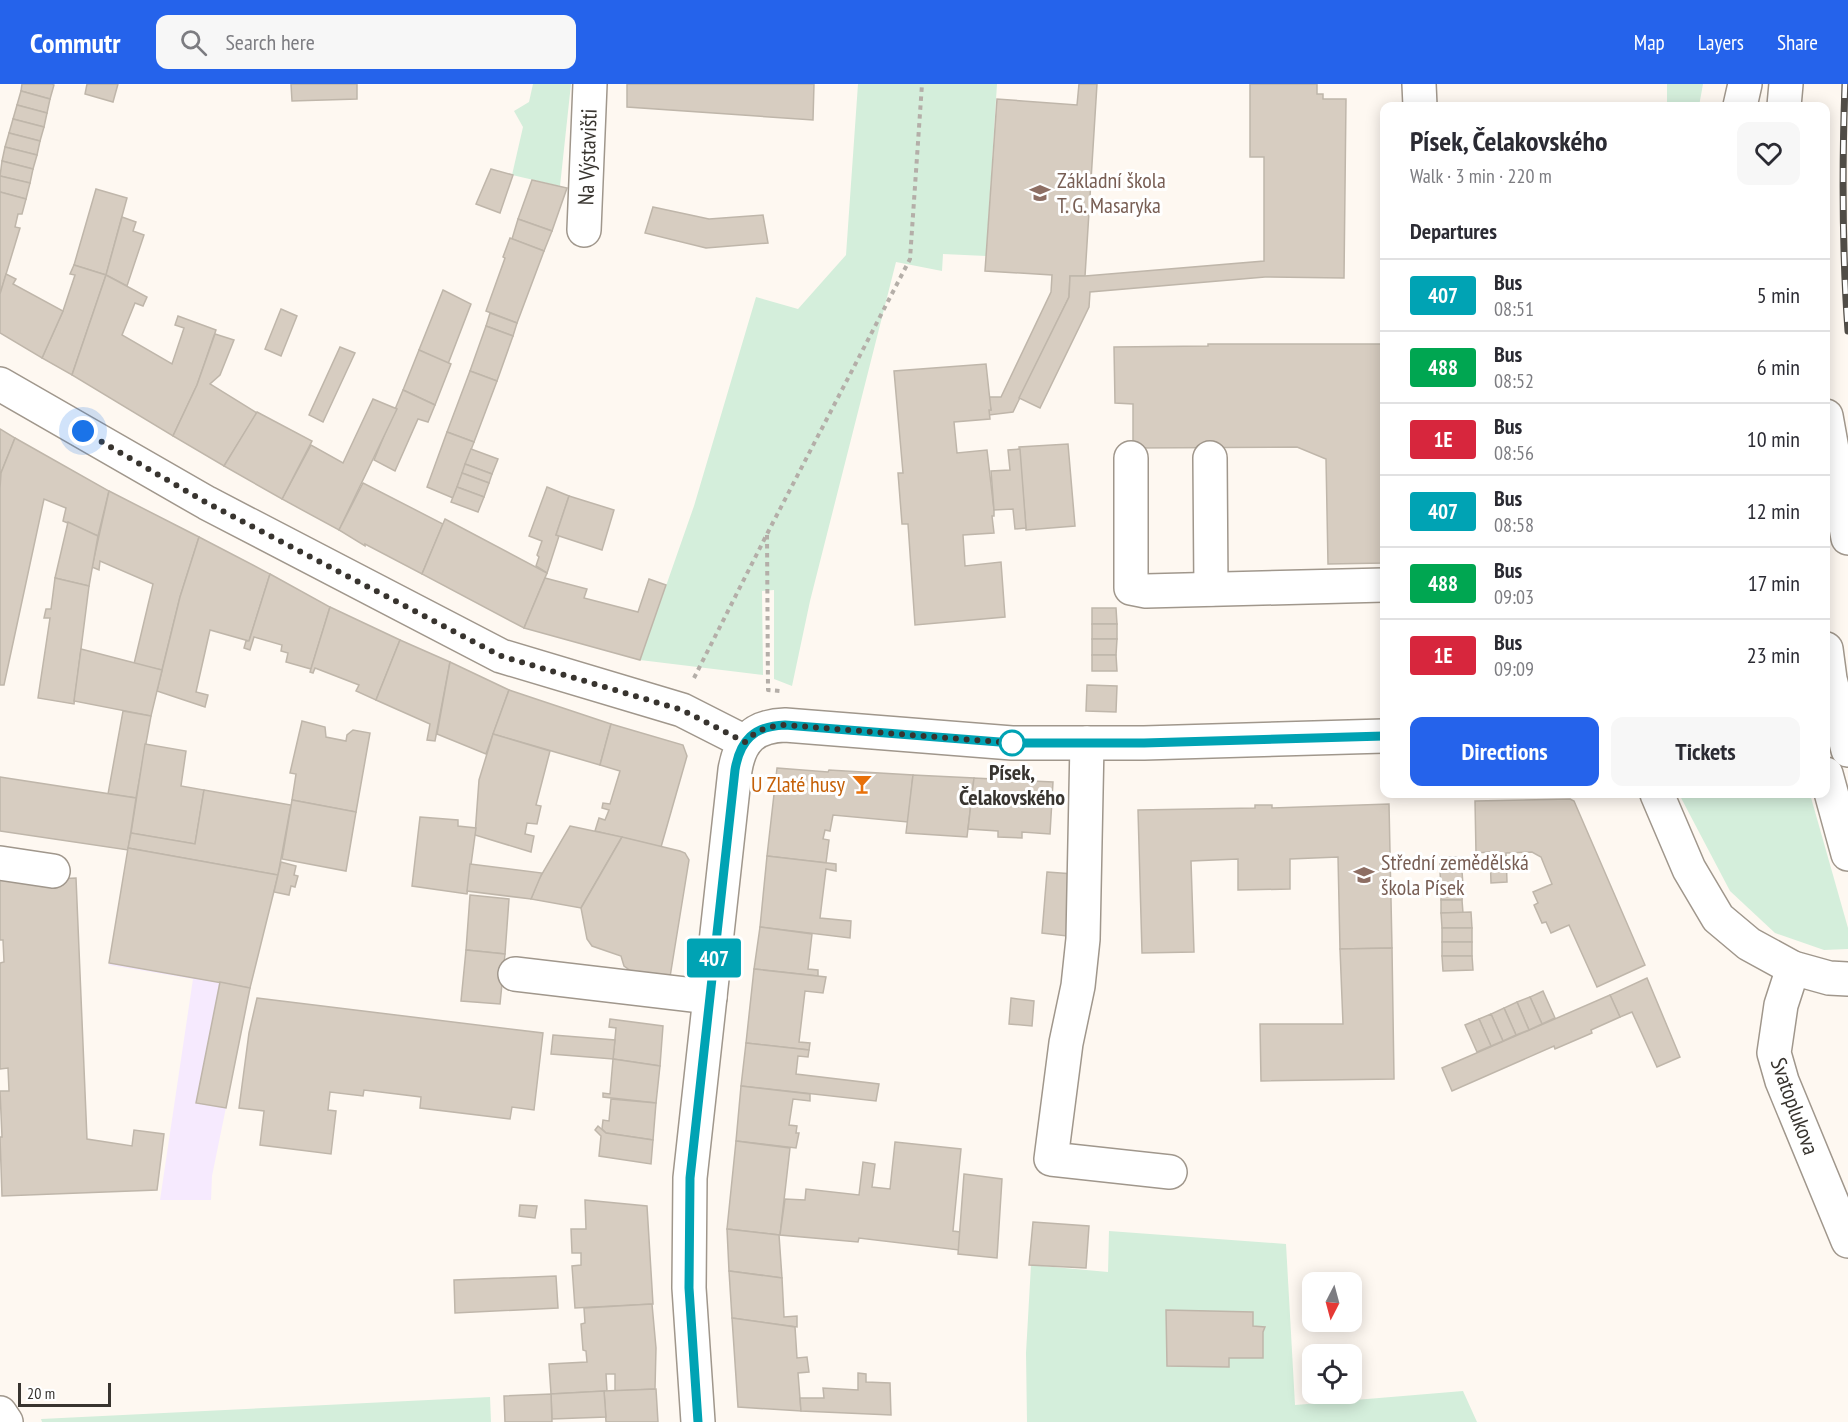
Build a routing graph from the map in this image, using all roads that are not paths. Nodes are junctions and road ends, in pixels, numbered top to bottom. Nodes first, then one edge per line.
1 (590, 84) edge
2 (1419, 84) edge
3 (1745, 84) edge
4 (1752, 84) edge
5 (1787, 84) edge
6 (1420, 102) edge
7 (1741, 102) edge
8 (1751, 102) edge
9 (1787, 102) edge
10 (584, 230) dead end
11 (0, 384) edge
12 (1830, 438) edge
13 (1131, 458) dead end
14 (1210, 458) dead end
15 (1848, 538) edge
16 (1380, 585) edge
17 (1211, 589) junction
18 (1830, 679) edge
19 (1380, 736) edge
20 (745, 742) junction
21 (1087, 743) junction
22 (1848, 750) edge
23 (1830, 789) edge
24 (1659, 798) edge
25 (1848, 854) edge
26 (0, 863) edge
27 (53, 871) dead end
28 (1793, 968) junction
29 (515, 974) dead end
30 (1838, 979) edge
31 (710, 998) junction
32 (1170, 1172) dead end
33 (1848, 1241) edge
34 (0, 1413) edge
35 (6, 1422) edge
36 (698, 1422) edge

1 - 10 main road, Na Výstavišti
2 - 6 main road
3 - 7 main road
4 - 8 main road
5 - 9 main road
11 - 20 main road
12 - 15 main road
13 - 17 main road
14 - 17 main road
16 - 17 main road
18 - 22 main road
19 - 21 main road
20 - 21 main road
20 - 31 main road
21 - 32 main road
23 - 25 main road
24 - 28 main road
26 - 27 main road
28 - 30 main road
28 - 33 main road, Svatoplukova
29 - 31 main road
31 - 36 main road
34 - 35 main road

